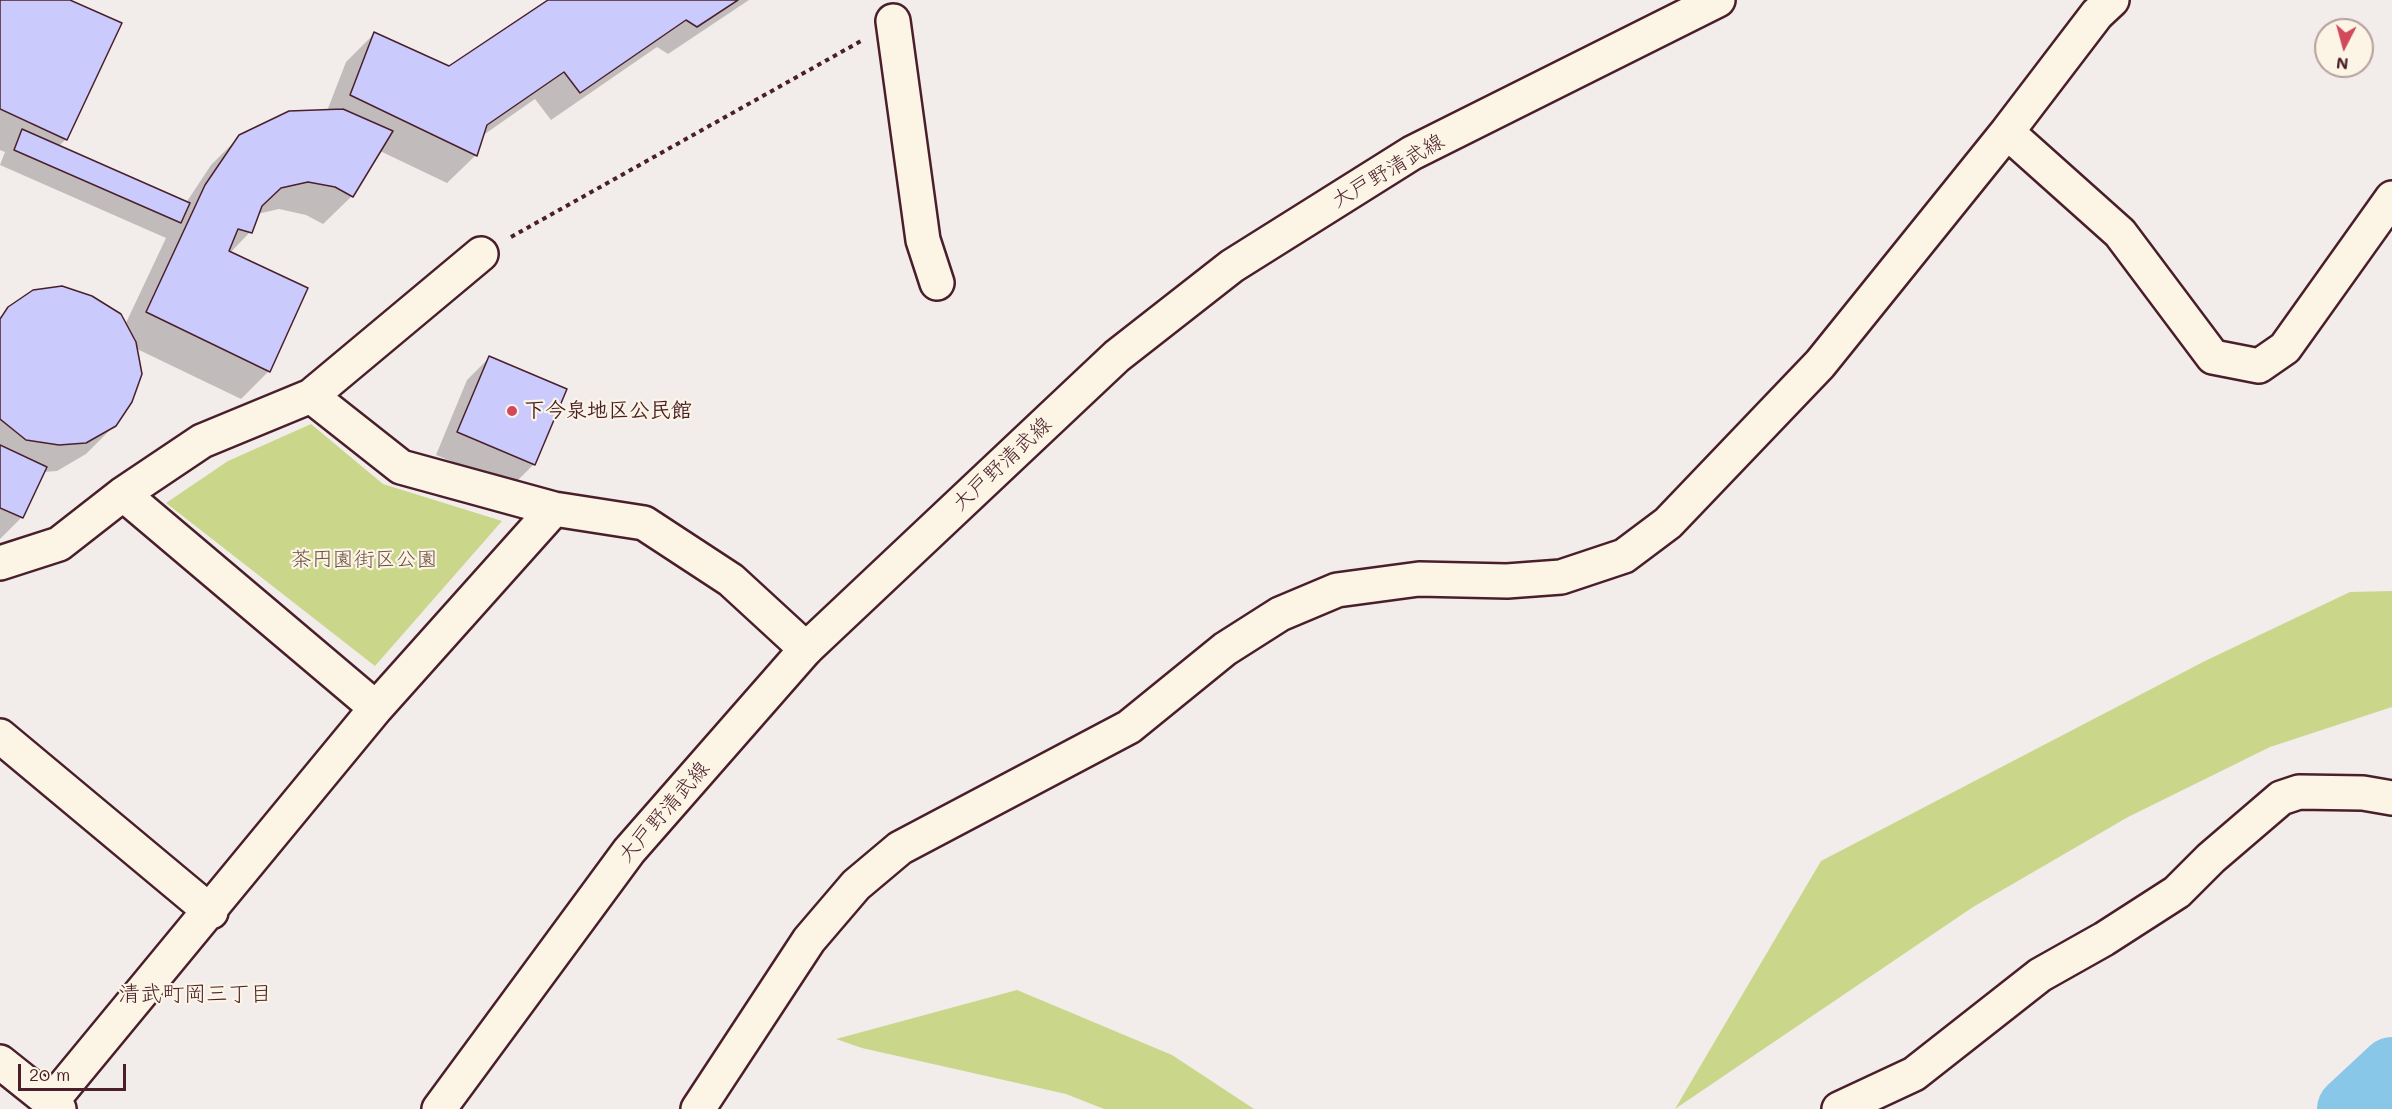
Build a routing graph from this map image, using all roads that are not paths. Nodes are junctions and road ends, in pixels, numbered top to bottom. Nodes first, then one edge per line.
1 (1718, 0) edge
2 (2112, 0) edge
3 (893, 21) dead end
4 (2007, 132) junction
5 (2392, 198) edge
6 (481, 254) road end
7 (937, 282) dead end
8 (311, 396) junction
9 (123, 494) junction
10 (555, 509) junction
11 (0, 563) edge
12 (806, 649) junction
13 (376, 708) junction
14 (0, 736) edge
15 (2392, 798) edge
16 (210, 912) junction
17 (0, 1062) edge
18 (55, 1105) edge
19 (440, 1109) edge
20 (698, 1109) edge
21 (1839, 1109) edge

1 - 12 street, 大戸野清武線
2 - 4 street
3 - 7 street
4 - 5 street
4 - 20 street
6 - 8 street
8 - 9 street
8 - 10 street
9 - 11 street
9 - 13 street
10 - 12 street
10 - 13 street
12 - 19 street, 大戸野清武線
13 - 16 street
14 - 16 street
15 - 21 street
16 - 18 street
17 - 18 street

